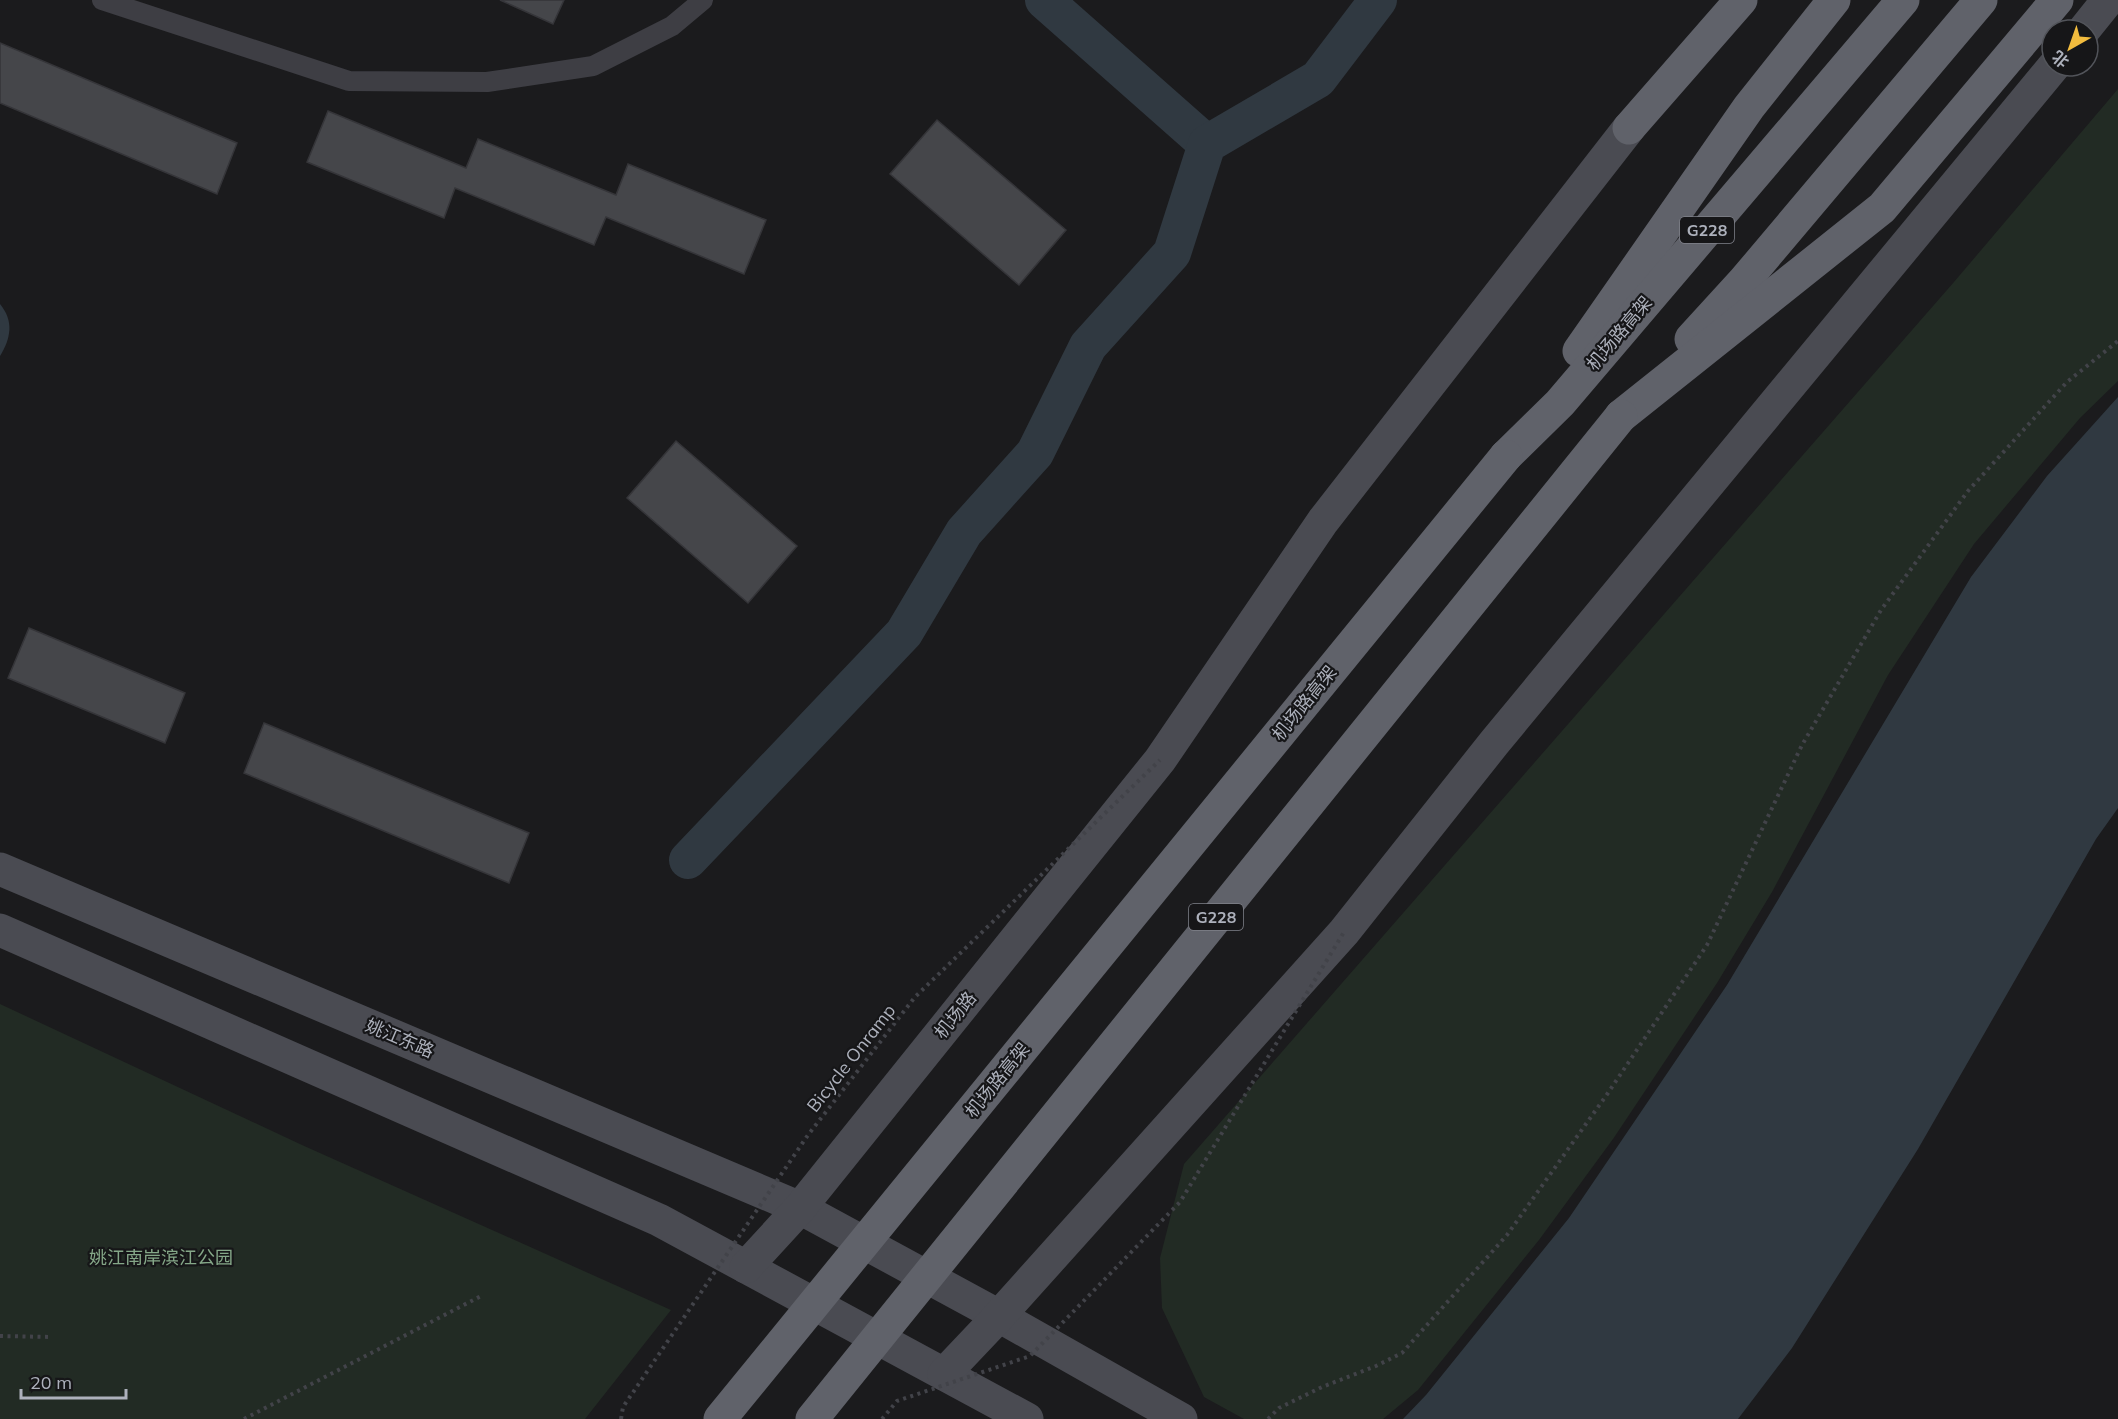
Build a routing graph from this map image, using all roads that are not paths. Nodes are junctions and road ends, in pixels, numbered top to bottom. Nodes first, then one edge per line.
1 (102, 0) edge
2 (703, 0) edge
3 (1741, 0) edge
4 (1834, 0) edge
5 (1903, 0) edge
6 (1981, 0) edge
7 (2057, 0) edge
8 (2108, 0) edge
9 (2094, 18) edge
10 (2044, 78) edge
11 (1629, 128) joint
12 (1621, 416) junction
13 (1506, 456) junction
14 (0, 869) edge
15 (0, 930) edge
16 (800, 1208) junction
17 (746, 1267) junction
18 (999, 1316) junction
19 (944, 1374) junction
20 (720, 1419) edge
21 (812, 1419) edge
22 (1027, 1419) edge
23 (1181, 1419) edge

1 - 2 lane
3 - 11 highway
4 - 13 highway
5 - 13 highway, 机场路高架 / G228
6 - 12 highway, G228
7 - 12 highway
8 - 9 main road
10 - 18 main road
11 - 16 main road, 机场路
12 - 21 highway, G228, bridge
13 - 20 highway, 机场路高架 / G228, bridge
14 - 16 main road, 姚江东路
15 - 17 main road
16 - 17 main road, 机场路
16 - 18 main road, 姚江东路
17 - 19 main road
18 - 19 main road
18 - 23 main road, 姚江东路
19 - 22 main road

